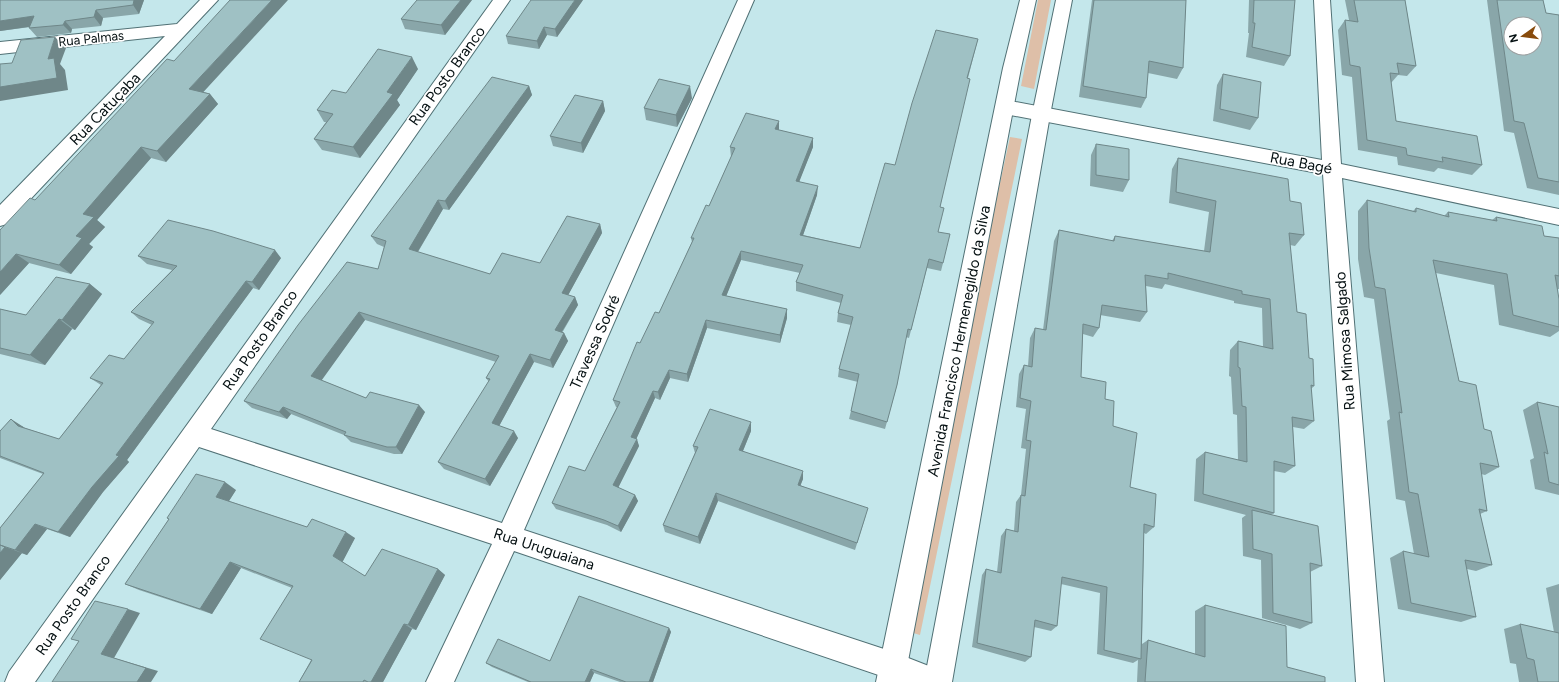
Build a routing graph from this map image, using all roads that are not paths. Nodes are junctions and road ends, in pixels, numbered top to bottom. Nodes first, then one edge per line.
1 (210, 0) edge
2 (502, 0) edge
3 (746, 0) edge
4 (1028, 0) edge
5 (1064, 0) edge
6 (1322, 0) edge
7 (181, 29) junction
8 (0, 48) edge
9 (1005, 107) junction
10 (1041, 115) junction
11 (1332, 169) junction
12 (1559, 217) edge
13 (0, 218) edge
14 (193, 434) junction
15 (508, 536) junction
16 (892, 674) edge
17 (19, 682) edge
18 (440, 682) edge
19 (934, 682) edge
20 (938, 682) edge
21 (1370, 682) edge

1 - 7 street, Rua Catuçaba
2 - 14 street, Rua Posto Branco
3 - 15 street, Travessa Sodré
4 - 9 street, Avenida Francisco Hermenegildo da Silva
5 - 10 street
6 - 11 street, Rua Mimosa Salgado
7 - 8 street, Rua Palmas
7 - 13 street, Rua Catuçaba
9 - 10 street, Rua Bagé
9 - 16 street, Avenida Francisco Hermenegildo da Silva
10 - 11 street, Rua Bagé
10 - 20 street
11 - 12 street, Rua Bagé
11 - 21 street, Rua Mimosa Salgado
14 - 15 street, Rua Uruguaiana
14 - 17 street, Rua Posto Branco
15 - 16 street, Rua Uruguaiana
15 - 18 street, Travessa Sodré
16 - 19 street, Rua Uruguaiana

